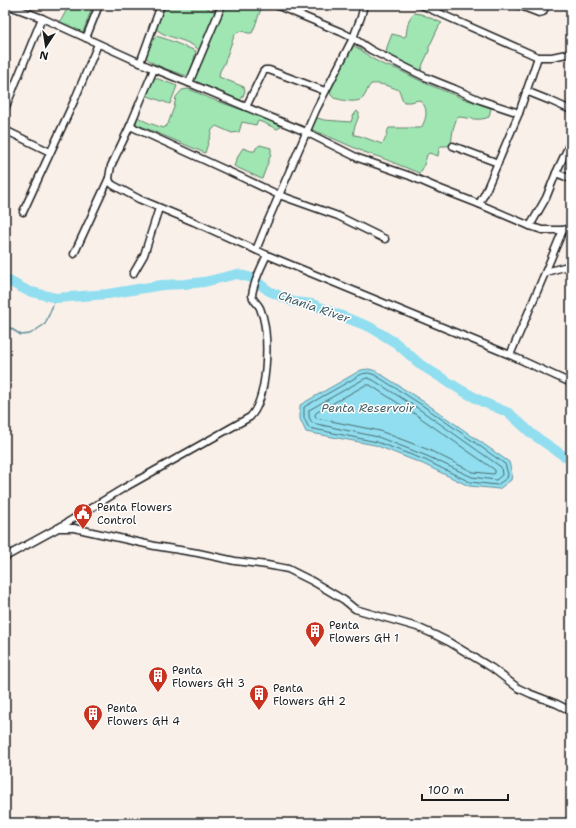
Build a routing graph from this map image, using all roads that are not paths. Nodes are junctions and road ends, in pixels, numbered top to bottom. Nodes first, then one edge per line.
1 (7, 5) edge
2 (29, 5) edge
3 (99, 5) edge
4 (161, 5) edge
5 (222, 5) edge
6 (276, 5) edge
7 (364, 5) edge
8 (422, 5) edge
9 (518, 5) edge
10 (546, 5) edge
11 (26, 12) junction
12 (42, 18) junction
13 (86, 38) junction
14 (353, 38) junction
15 (98, 44) junction
16 (571, 53) edge
17 (538, 57) junction
18 (140, 63) junction
19 (154, 69) junction
20 (190, 83) junction
21 (325, 91) junction
22 (526, 91) junction
23 (246, 106) junction
24 (5, 109) edge
25 (571, 110) edge
26 (519, 113) junction
27 (130, 126) junction
28 (5, 130) edge
29 (306, 132) junction
30 (571, 140) edge
31 (453, 146) dead end
32 (50, 152) junction
33 (498, 163) junction
34 (556, 172) junction
35 (109, 178) junction
36 (571, 179) edge
37 (279, 196) junction
38 (479, 204) junction
39 (159, 208) junction
40 (23, 212) dead end
41 (530, 226) junction
42 (571, 228) edge
43 (564, 230) junction
44 (385, 239) dead end
45 (256, 250) junction
46 (74, 254) dead end
47 (267, 255) junction
48 (571, 265) edge
49 (546, 272) junction
50 (133, 274) dead end
51 (510, 355) junction
52 (571, 383) edge
53 (58, 528) junction
54 (5, 557) edge
55 (571, 711) edge

1 - 11 street
2 - 11 street
3 - 13 street
4 - 18 street
5 - 20 street
6 - 14 street
7 - 14 street
8 - 17 street
9 - 10 street
11 - 12 street
12 - 13 street
12 - 24 street
13 - 15 street
14 - 21 street
14 - 26 street
15 - 18 street
15 - 32 street
16 - 17 street
17 - 22 street
18 - 19 street
19 - 20 street
19 - 27 street
20 - 23 street
21 - 23 street
21 - 29 street
22 - 25 street
22 - 26 street
23 - 29 street
26 - 33 street
27 - 35 street
27 - 37 street
28 - 32 street
29 - 37 street
29 - 38 street
30 - 34 street
31 - 33 street
32 - 40 street
33 - 38 street
34 - 36 street
34 - 41 street
35 - 39 street
35 - 46 street
37 - 44 street
37 - 45 street
38 - 41 street
39 - 45 street
39 - 50 street
41 - 43 street
42 - 43 street
43 - 49 street
45 - 47 street
47 - 51 street
47 - 53 street
48 - 49 street
49 - 51 street
51 - 52 street
53 - 54 street
53 - 55 street

